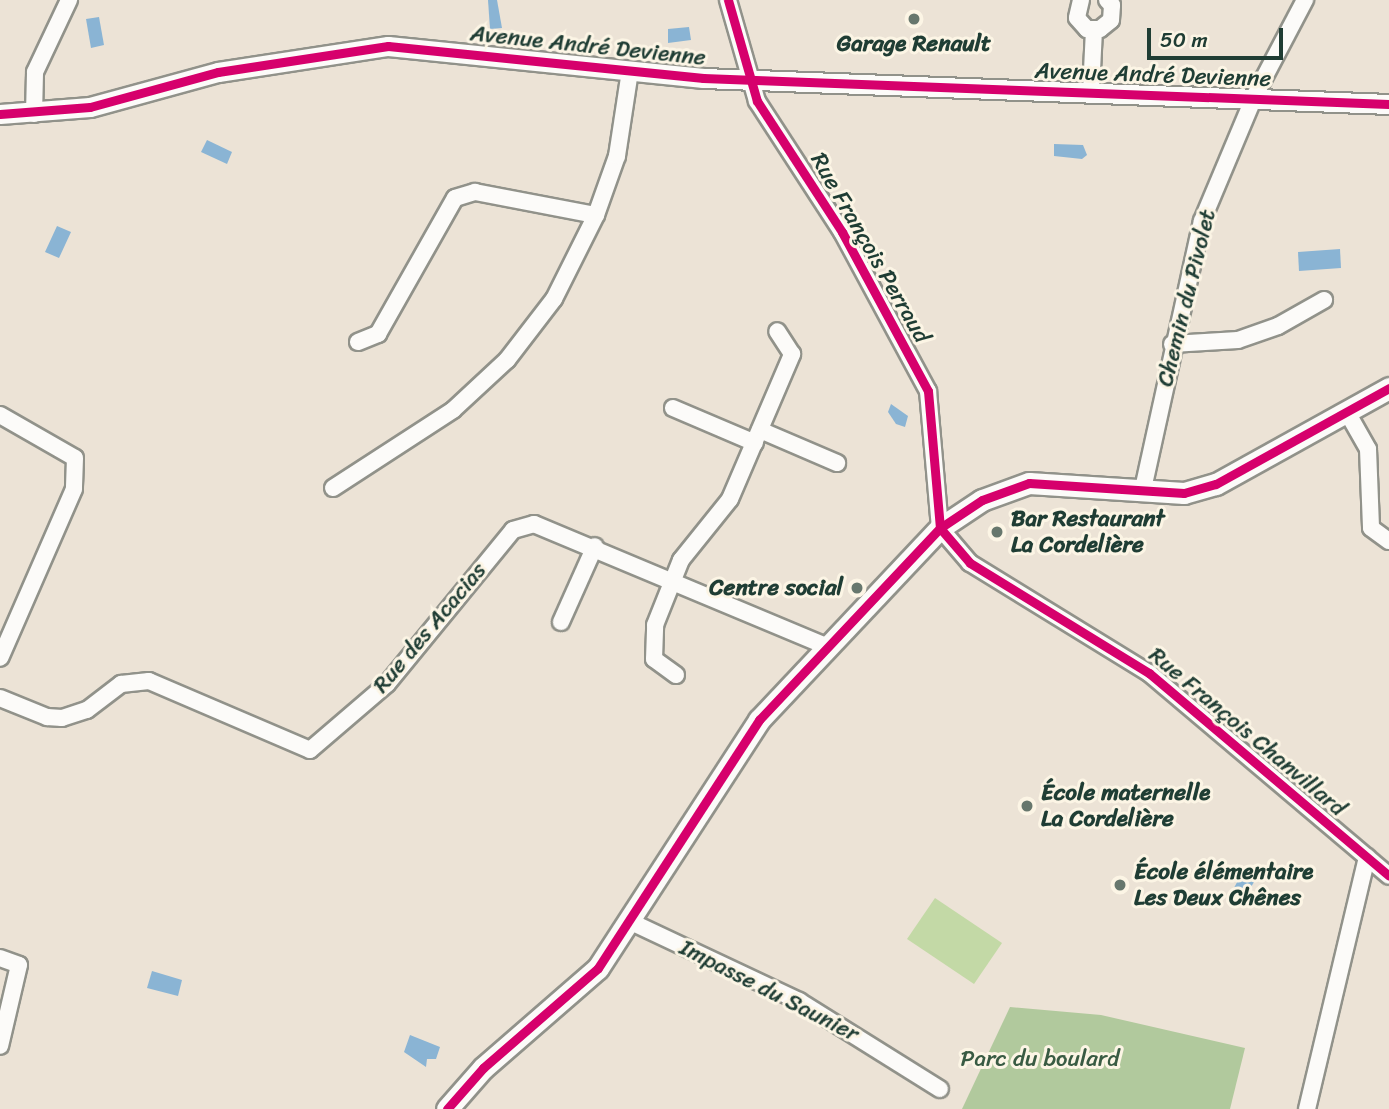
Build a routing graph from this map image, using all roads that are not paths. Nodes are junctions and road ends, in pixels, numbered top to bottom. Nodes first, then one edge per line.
1 (69, 0) edge
2 (728, 0) edge
3 (1081, 0) edge
4 (1107, 0) edge
5 (1305, 0) edge
6 (1094, 29) junction
7 (630, 71) junction
8 (747, 77) junction
9 (1091, 91) junction
10 (1254, 97) junction
11 (1389, 104) edge
12 (0, 114) edge
13 (34, 114) junction
14 (596, 215) junction
15 (1324, 300) dead end
16 (777, 331) dead end
17 (358, 342) dead end
18 (1172, 344) junction
19 (1389, 388) edge
20 (673, 408) dead end
21 (1347, 412) junction
22 (0, 415) edge
23 (757, 436) junction
24 (837, 463) dead end
25 (333, 488) dead end
26 (1143, 489) junction
27 (940, 528) junction
28 (1389, 541) edge
29 (595, 546) junction
30 (673, 578) junction
31 (561, 622) dead end
32 (825, 646) junction
33 (0, 658) edge
34 (676, 675) dead end
35 (0, 698) edge
36 (1367, 857) junction
37 (1389, 876) edge
38 (631, 922) junction
39 (0, 958) edge
40 (1, 1041) edge
41 (940, 1088) dead end
42 (447, 1109) edge
43 (1307, 1109) edge

1 - 13 street
2 - 8 street, Rue François Perraud
3 - 6 street
4 - 6 street
5 - 10 street, Chemin du Pivolet
6 - 9 street
7 - 8 street, Avenue André Devienne
7 - 13 street, Avenue André Devienne
7 - 14 street
8 - 9 street, Avenue André Devienne
8 - 27 street, Rue François Perraud
9 - 10 street, Avenue André Devienne
10 - 11 street, Avenue André Devienne
10 - 18 street, Chemin du Pivolet
12 - 13 street, Avenue André Devienne
14 - 17 street
14 - 25 street
15 - 18 street
16 - 23 street
18 - 26 street, Chemin du Pivolet
19 - 21 main road
20 - 23 street
21 - 26 main road
21 - 28 street
22 - 33 street
23 - 24 street
23 - 30 street
26 - 27 main road
27 - 32 main road
27 - 36 street, Rue François Chanvillard
29 - 30 street, Rue des Acacias
29 - 31 street
29 - 35 street, Rue des Acacias
30 - 32 street, Rue des Acacias
30 - 34 street
32 - 38 main road
36 - 37 street, Rue François Chanvillard
36 - 43 street
38 - 41 street, Impasse du Saunier
38 - 42 main road
39 - 40 street

